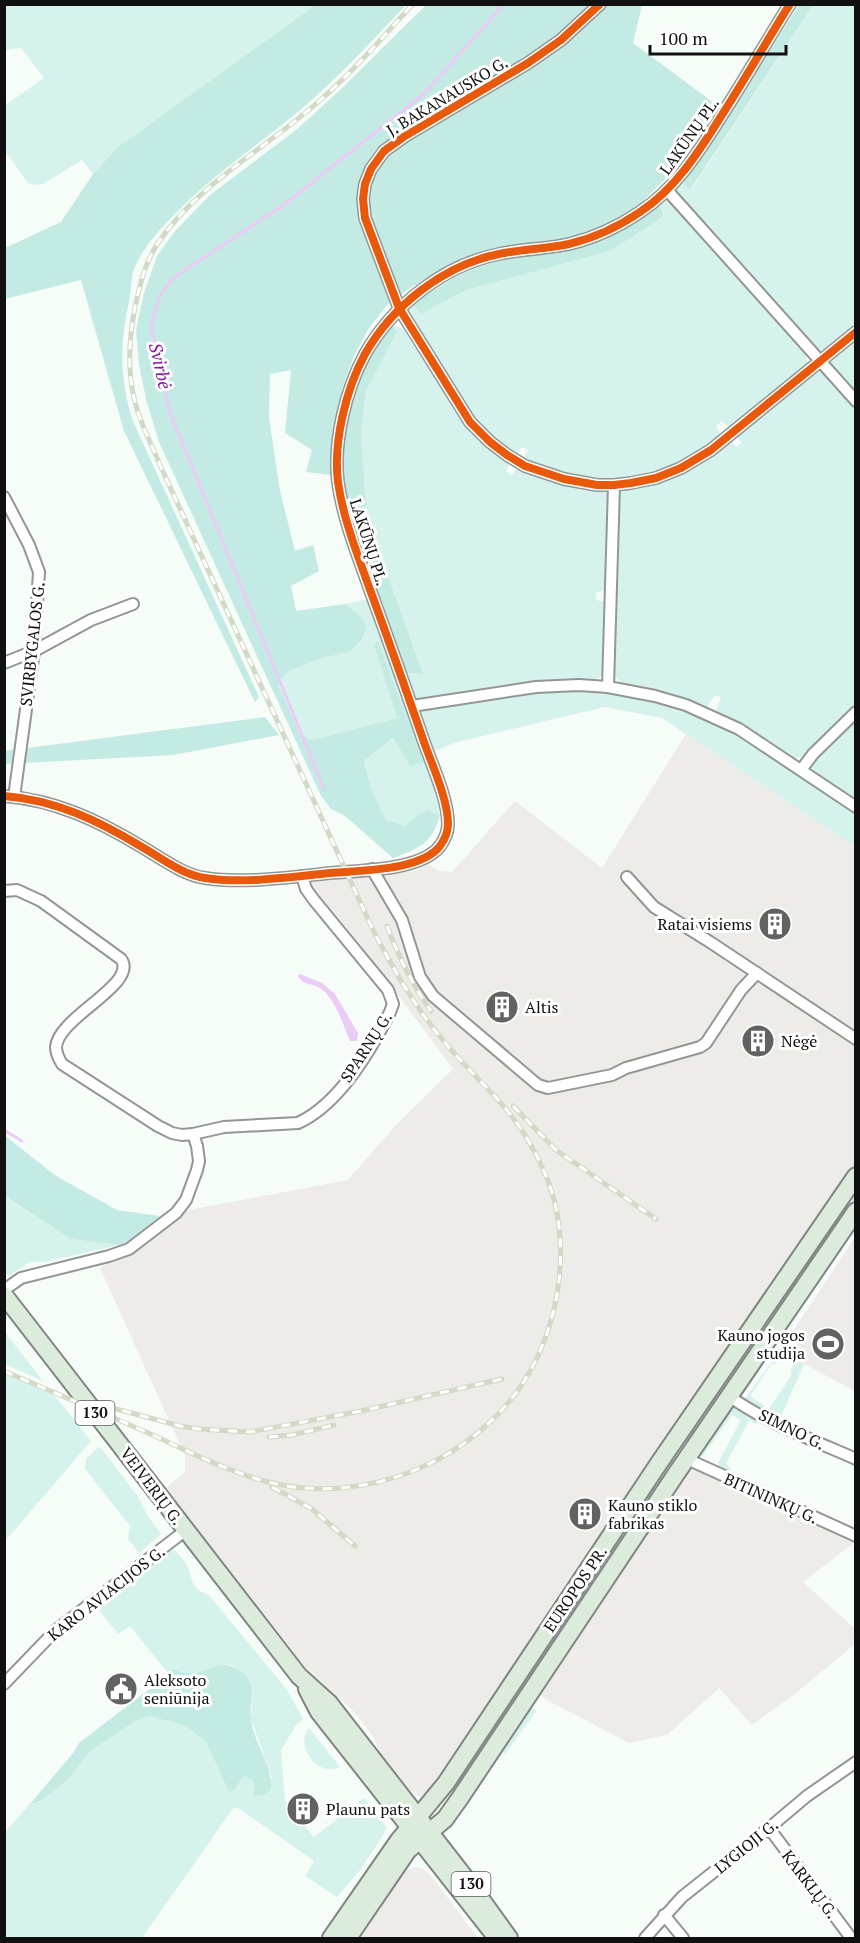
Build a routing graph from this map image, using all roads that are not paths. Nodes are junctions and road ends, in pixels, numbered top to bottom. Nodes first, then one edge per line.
1 (600, 4) edge
2 (790, 4) edge
3 (667, 190) junction
4 (399, 308) junction
5 (855, 332) edge
6 (819, 361) junction
7 (855, 401) edge
8 (614, 485) junction
9 (5, 498) edge
10 (133, 604) dead end
11 (34, 651) junction
12 (4, 663) edge
13 (608, 687) junction
14 (412, 706) junction
15 (855, 712) edge
16 (801, 770) junction
17 (9, 796) edge
18 (855, 807) edge
19 (372, 869) junction
20 (302, 876) junction
21 (627, 877) dead end
22 (4, 891) edge
23 (757, 973) junction
24 (855, 1039) edge
25 (194, 1134) junction
26 (855, 1177) edge
27 (855, 1211) edge
28 (4, 1290) edge
29 (4, 1295) edge
30 (729, 1396) junction
31 (679, 1433) junction
32 (687, 1459) junction
33 (855, 1459) edge
34 (186, 1530) junction
35 (855, 1536) edge
36 (4, 1684) edge
37 (511, 1686) junction
38 (527, 1697) junction
39 (855, 1762) edge
40 (414, 1822) junction
41 (769, 1828) junction
42 (425, 1836) junction
43 (664, 1916) junction
44 (331, 1938) edge
45 (348, 1938) edge
46 (497, 1938) edge
47 (509, 1938) edge
48 (645, 1938) edge
49 (683, 1938) edge
50 (851, 1938) edge

1 - 4 street, J. BAKANAUSKO G.
2 - 3 street, LAKŪNŲ PL.
3 - 4 street, LAKŪNŲ PL.
3 - 6 street
4 - 8 street, J. BAKANAUSKO G.
4 - 14 street, LAKŪNŲ PL.
5 - 6 street, J. BAKANAUSKO G.
6 - 7 street
6 - 8 street, J. BAKANAUSKO G.
8 - 13 street
9 - 11 street, SVIRBYGALOS G.
10 - 11 street
11 - 12 street
11 - 17 street, SVIRBYGALOS G.
13 - 14 street
13 - 16 street
14 - 19 street, LAKŪNŲ PL.
15 - 16 street
16 - 18 street
17 - 20 street, LAKŪNŲ PL.
19 - 20 street, LAKŪNŲ PL.
19 - 23 street
20 - 25 street, SPARNŲ G.
21 - 23 street
22 - 25 street, SPARNŲ G.
23 - 24 street
25 - 28 street
26 - 31 main road, EUROPOS PR.
27 - 30 main road, EUROPOS PR.
29 - 34 main road, VEIVERIŲ G. / 130
30 - 32 main road, EUROPOS PR.
30 - 33 street, SIMNO G.
31 - 32 main road
31 - 37 main road, EUROPOS PR.
32 - 35 street, BITININKŲ G.
32 - 38 main road, EUROPOS PR.
34 - 36 street, KARO AVIACIJOS G.
34 - 40 main road, VEIVERIŲ G. / 130
37 - 38 main road
37 - 40 main road, EUROPOS PR.
38 - 42 main road, EUROPOS PR.
39 - 41 street, LYGIOJI G.
40 - 42 main road, VEIVERIŲ G. / 130
40 - 44 main road, EUROPOS PR.
41 - 43 street, LYGIOJI G.
41 - 50 street, KARKLŲ G.
42 - 45 main road, EUROPOS PR.
42 - 46 main road, VEIVERIŲ G. / 130
42 - 47 main road, VEIVERIŲ G. / 130
43 - 48 street, LYGIOJI G.
43 - 49 street

